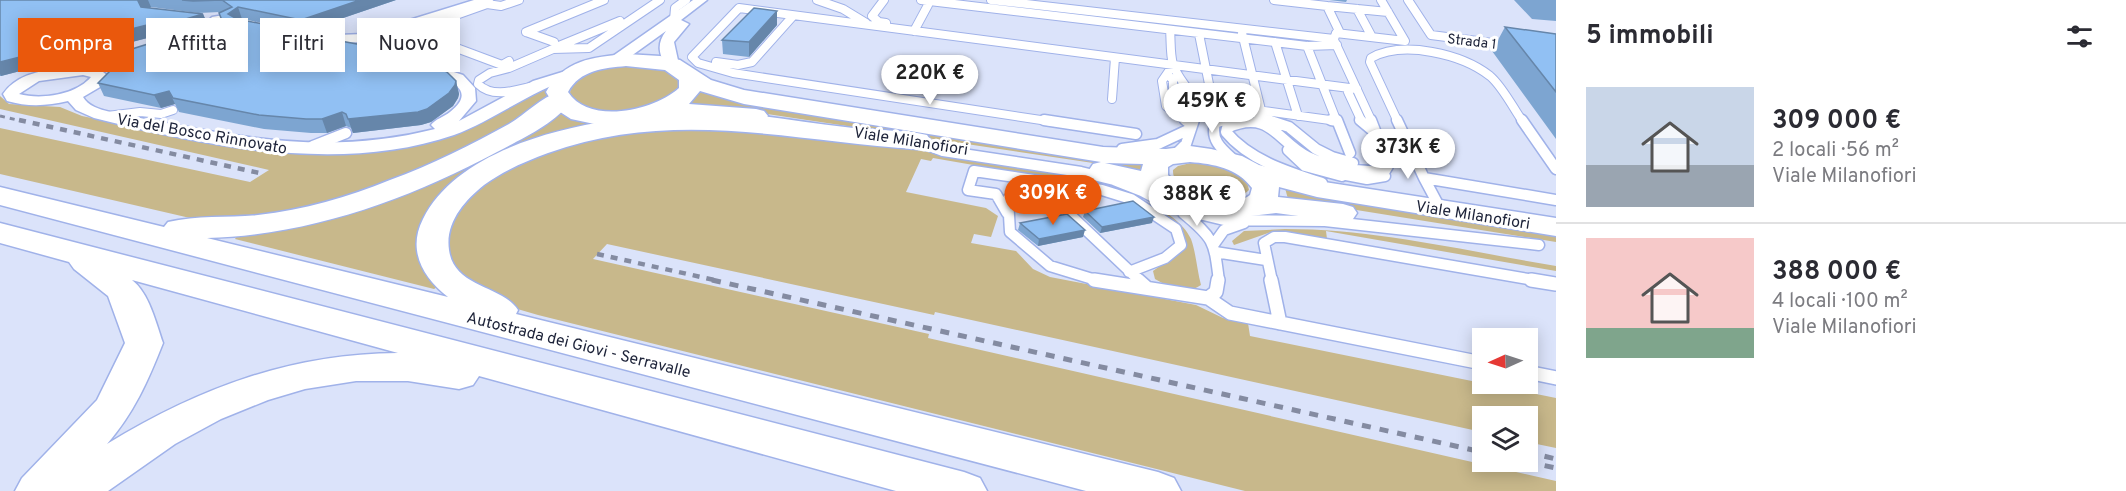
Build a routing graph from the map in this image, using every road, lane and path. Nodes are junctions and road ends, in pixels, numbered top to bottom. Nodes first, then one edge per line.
1 (487, 0) edge
2 (519, 0) edge
3 (604, 0) edge
4 (660, 0) edge
5 (686, 0) edge
6 (701, 0) edge
7 (712, 0) edge
8 (884, 0) edge
9 (921, 0) edge
10 (991, 0) edge
11 (1274, 0) edge
12 (1381, 0) edge
13 (1408, 0) edge
14 (821, 1) edge
15 (938, 1) edge
16 (473, 2) edge
17 (837, 2) edge
18 (1020, 4) junction
19 (928, 5) dead end
20 (1327, 6) junction
21 (1357, 9) junction
22 (1018, 12) junction
23 (1388, 12) junction
24 (1105, 13) junction
25 (793, 15) junction
26 (429, 18) edge
27 (632, 19) junction
28 (674, 20) junction
29 (1103, 22) junction
30 (850, 23) junction
31 (868, 25) junction
32 (242, 26) joint
33 (896, 27) junction
34 (1170, 30) junction
35 (1241, 30) junction
36 (914, 31) junction
37 (1199, 34) junction
38 (1372, 37) junction
39 (1243, 39) junction
40 (1337, 39) junction
41 (1275, 42) junction
42 (1513, 45) edge
43 (1307, 46) junction
44 (548, 51) junction
45 (696, 52) junction
46 (1115, 57) junction
47 (615, 61) junction
48 (1173, 65) junction
49 (1205, 69) junction
50 (61, 72) edge
51 (94, 72) edge
52 (106, 72) edge
53 (440, 72) edge
54 (681, 72) junction
55 (45, 75) junction
56 (1252, 75) junction
57 (100, 76) junction
58 (1286, 80) junction
59 (0, 82) edge
60 (1322, 84) junction
61 (556, 87) junction
62 (1353, 90) junction
63 (6, 92) edge
64 (75, 94) junction
65 (1187, 94) junction
66 (1112, 99) dead end
67 (660, 111) junction
68 (1173, 111) junction
69 (1259, 114) junction
70 (107, 116) junction
71 (1298, 116) junction
72 (1223, 120) junction
73 (1336, 121) junction
74 (1189, 124) junction
75 (173, 130) junction
76 (346, 133) dead end
77 (917, 133) junction
78 (1136, 134) dead end
79 (1284, 138) junction
80 (375, 146) junction
81 (292, 149) junction
82 (1350, 153) dead end
83 (1170, 156) junction
84 (1374, 167) junction
85 (1386, 167) junction
86 (1245, 168) junction
87 (1556, 169) edge
88 (1424, 178) junction
89 (0, 196) edge
90 (1167, 196) junction
91 (1556, 200) edge
92 (1410, 204) junction
93 (1440, 208) junction
94 (1249, 214) junction
95 (1009, 216) junction
96 (132, 229) junction
97 (0, 233) edge
98 (1550, 240) edge
99 (1214, 248) junction
100 (70, 251) junction
101 (1266, 260) junction
102 (1129, 272) junction
103 (1556, 284) edge
104 (1147, 288) junction
105 (1208, 298) junction
106 (1280, 323) junction
107 (585, 345) junction
108 (1472, 361) edge
109 (1538, 374) edge
110 (1556, 378) edge
111 (38, 491) edge
112 (75, 491) edge
113 (962, 491) edge
114 (1158, 491) edge

1 - 16 street
2 - 3 lane
4 - 27 lane
5 - 28 lane
6 - 28 street, Viale Milanofiori
7 - 54 street
8 - 33 lane
9 - 15 lane
10 - 18 lane
11 - 20 lane
12 - 23 lane
13 - 42 lane, Strada 1
14 - 17 lane
14 - 30 lane
14 - 31 lane
15 - 22 lane
16 - 26 street
17 - 31 lane
18 - 22 lane
18 - 24 lane
19 - 36 lane
20 - 21 lane
20 - 40 lane
21 - 23 lane
21 - 38 lane
22 - 29 lane
23 - 38 lane
24 - 29 lane
24 - 35 lane
25 - 30 lane
25 - 45 lane
25 - 45 lane
27 - 44 lane
27 - 44 lane
28 - 47 street, Viale Milanofiori
29 - 34 lane
30 - 31 lane
31 - 33 lane
32 - 32 street
33 - 36 lane
34 - 37 lane
34 - 48 lane
35 - 39 lane
35 - 40 lane
36 - 46 lane
37 - 39 lane
37 - 49 lane
38 - 40 lane
39 - 41 lane
39 - 56 lane
40 - 43 lane
40 - 62 lane
41 - 43 lane
41 - 58 lane
43 - 60 lane
44 - 61 lane
45 - 78 lane
46 - 48 lane
46 - 66 lane
47 - 54 main road, Viale Milanofiori
47 - 61 main road, Viale Milanofiori
48 - 49 lane
48 - 65 lane
48 - 68 lane
49 - 56 lane
49 - 69 lane
50 - 55 street
51 - 57 street
52 - 57 street
53 - 80 street, Via del Bosco Rinnovato
54 - 67 main road, Viale Milanofiori
54 - 77 main road, Viale Milanofiori
55 - 59 street
55 - 63 street
56 - 58 lane
56 - 69 lane
57 - 64 street
58 - 60 lane
58 - 71 lane
60 - 62 lane
60 - 73 lane
61 - 67 main road, Viale Milanofiori
61 - 80 street, Via del Bosco Rinnovato
61 - 96 highway
62 - 85 lane
63 - 64 street
64 - 70 street, Via del Bosco Rinnovato
65 - 68 lane
65 - 74 lane
65 - 74 lane
67 - 77 main road, Viale Milanofiori
68 - 74 lane
69 - 71 lane
69 - 72 lane
69 - 84 lane
70 - 75 street, Via del Bosco Rinnovato
70 - 75 lane
71 - 73 lane
72 - 84 lane
72 - 86 lane
73 - 82 lane
74 - 77 lane
74 - 83 lane
75 - 81 street, Via del Bosco Rinnovato
76 - 81 lane
77 - 83 main road, Viale Milanofiori
77 - 90 main road, Viale Milanofiori
77 - 107 highway
79 - 85 lane
79 - 85 lane
79 - 92 lane
80 - 81 street, Via del Bosco Rinnovato
83 - 86 main road, Viale Milanofiori
83 - 90 main road
84 - 85 lane
86 - 92 main road, Viale Milanofiori
86 - 94 main road
87 - 88 lane
88 - 91 lane
88 - 93 lane
89 - 96 highway, Autostrada dei Giovi - Serravalle
90 - 94 main road, Viale Milanofiori
90 - 99 lane
92 - 93 main road, Viale Milanofiori
93 - 98 main road, Viale Milanofiori
94 - 98 main road, Viale Milanofiori
94 - 99 lane
95 - 102 lane
95 - 102 lane
95 - 104 lane
96 - 107 highway, Autostrada dei Giovi - Serravalle
97 - 100 highway
99 - 101 lane
99 - 105 lane
100 - 111 highway
100 - 113 highway
101 - 103 lane
101 - 106 lane
102 - 104 lane
104 - 105 lane
105 - 106 lane
106 - 108 lane
107 - 114 highway, Autostrada dei Giovi - Serravalle
109 - 110 lane
112 - 113 highway

